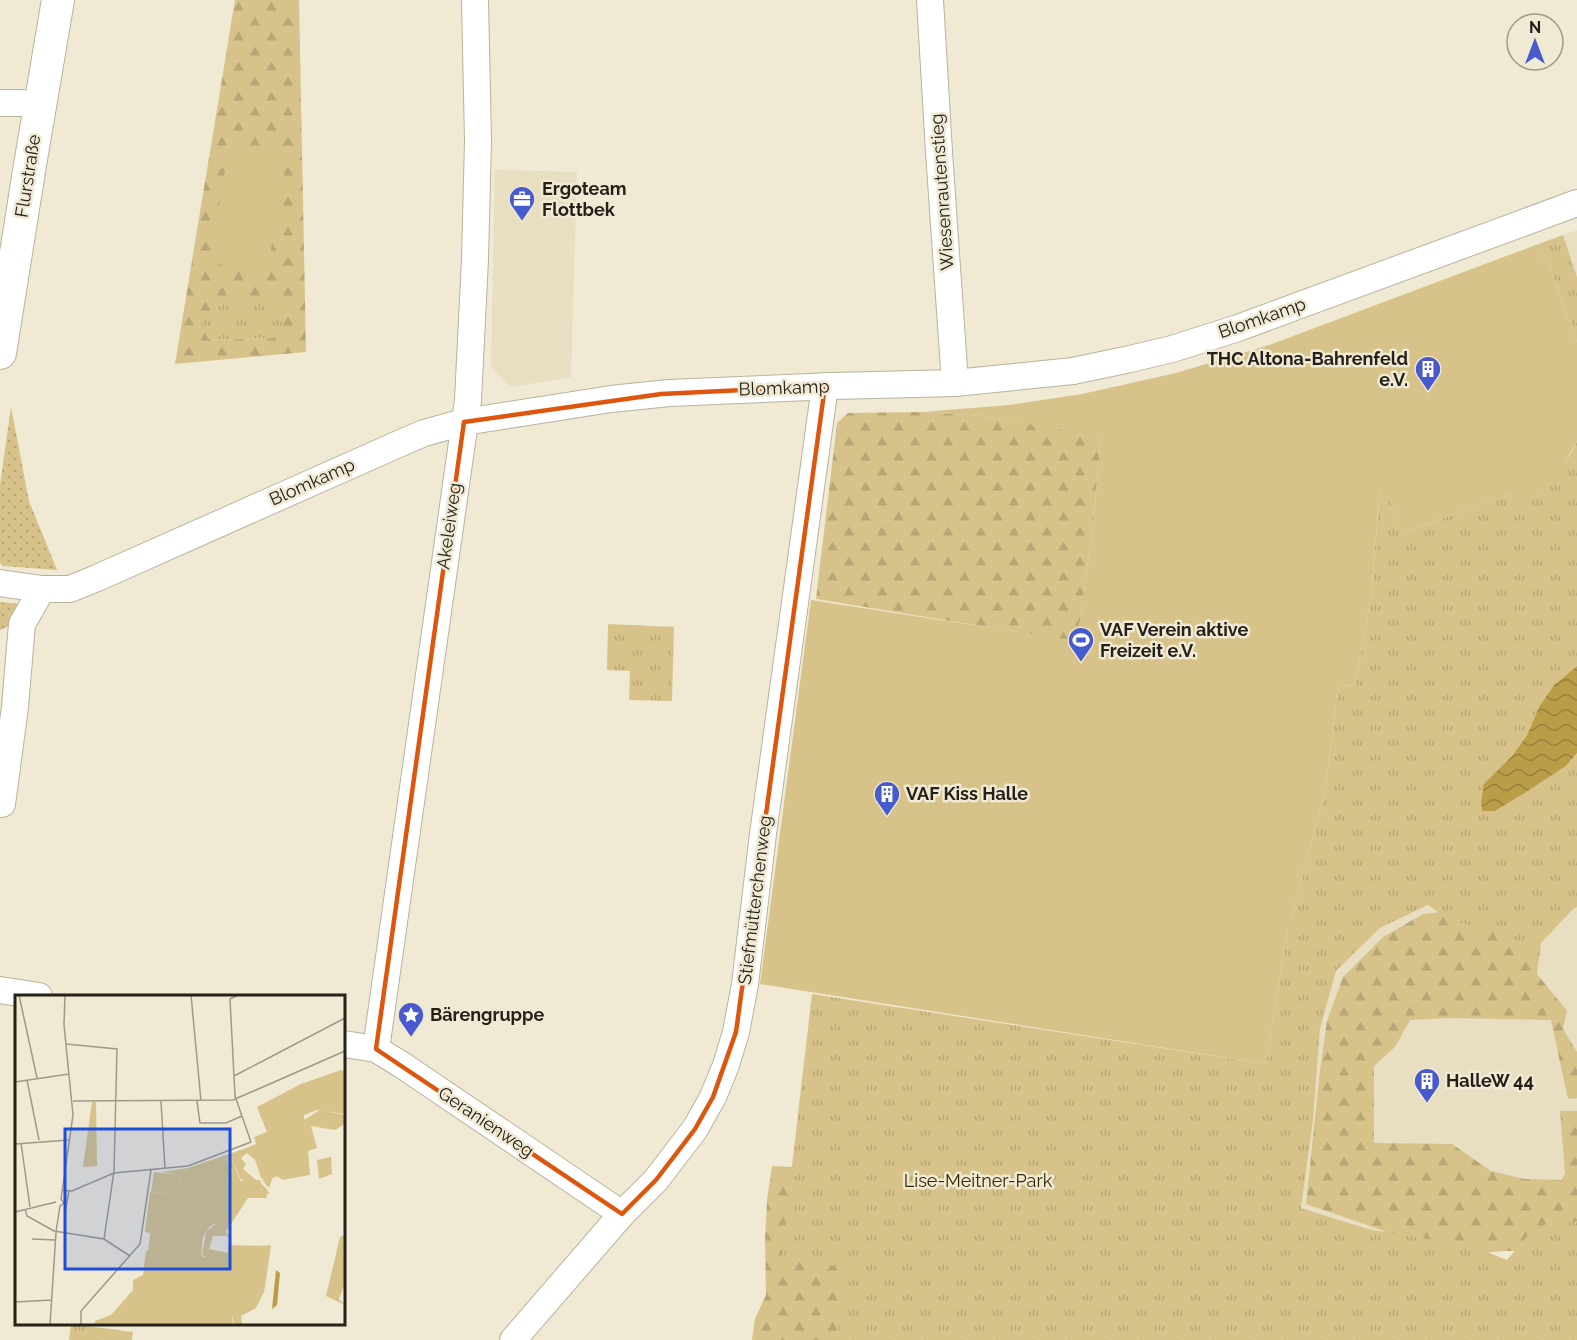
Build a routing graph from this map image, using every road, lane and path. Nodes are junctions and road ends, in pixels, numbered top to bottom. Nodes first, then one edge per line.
1 (58, 0) edge
2 (475, 0) edge
3 (930, 0) edge
4 (0, 103) edge
5 (40, 106) junction
6 (1577, 203) edge
7 (0, 353) edge
8 (955, 383) junction
9 (825, 386) junction
10 (464, 422) junction
11 (0, 583) edge
12 (42, 589) junction
13 (2, 804) dead end
14 (0, 990) edge
15 (32, 995) edge
16 (345, 1044) edge
17 (376, 1049) junction
18 (622, 1214) junction
19 (513, 1340) edge

1 - 5 street, Flurstraße
2 - 10 street, Akeleiweg
3 - 8 street, Wiesenrautenstieg
4 - 5 street
5 - 7 street, Flurstraße
6 - 8 street, Blomkamp
8 - 9 street, Blomkamp
9 - 10 street, Blomkamp
9 - 18 street, Stiefmütterchenweg
10 - 12 street, Blomkamp
10 - 17 street, Akeleiweg
11 - 12 street, Blomkamp
12 - 13 street
14 - 15 street
16 - 17 street, Geranienweg
17 - 18 street, Geranienweg
18 - 19 street, Stiefmütterchenweg

